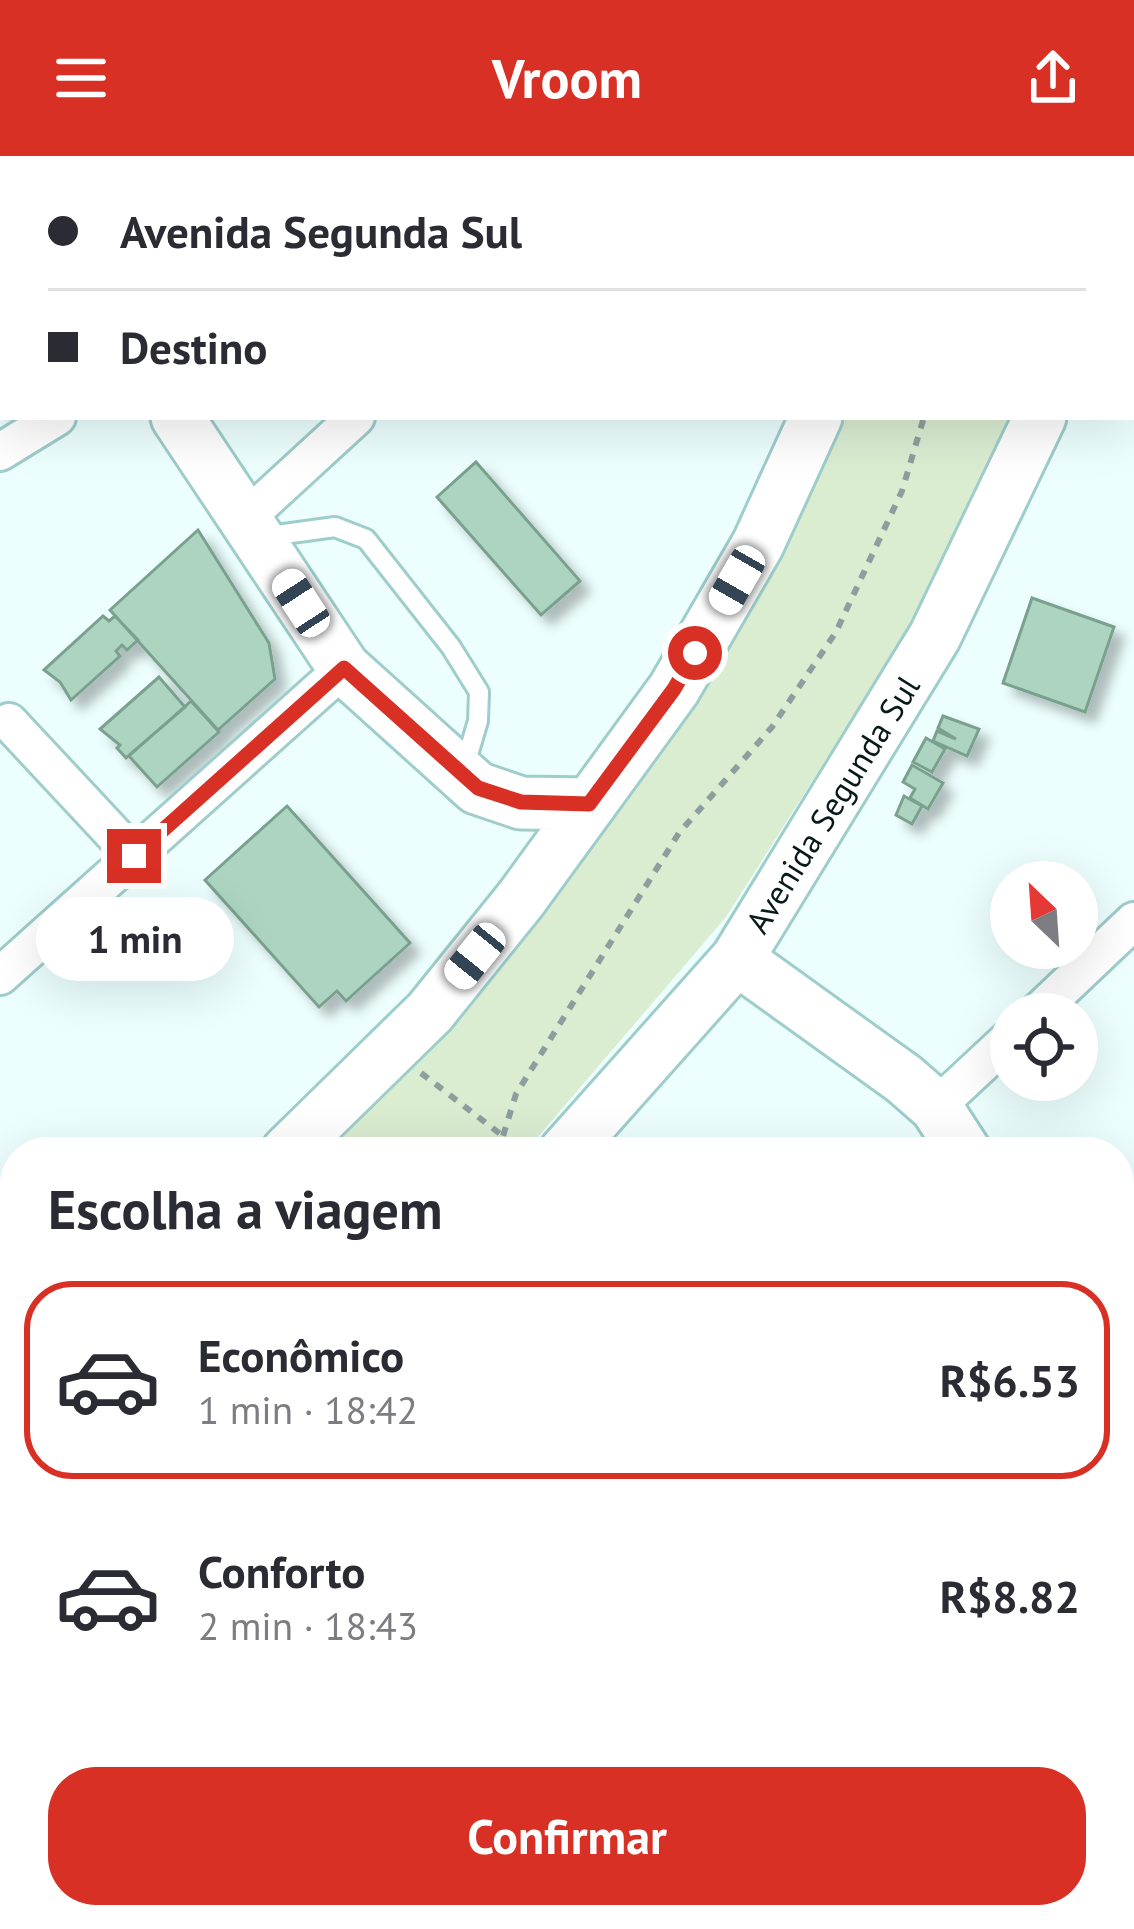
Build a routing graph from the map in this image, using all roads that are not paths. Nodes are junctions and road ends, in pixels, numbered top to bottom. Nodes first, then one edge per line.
1 (52, 420) edge
2 (179, 420) edge
3 (353, 420) edge
4 (815, 420) edge
5 (1039, 420) edge
6 (0, 452) edge
7 (251, 528) junction
8 (344, 668) junction
9 (9, 722) dead end
10 (470, 781) junction
11 (589, 804) junction
12 (134, 856) junction
13 (520, 898) junction
14 (1134, 921) edge
15 (737, 959) junction
16 (0, 976) edge
17 (1058, 993) edge
18 (990, 1057) edge
19 (936, 1107) junction
20 (302, 1137) edge
21 (578, 1137) edge
22 (955, 1137) edge

1 - 6 street
2 - 7 main road
3 - 7 street
4 - 11 main road
5 - 15 main road, Avenida Segunda Sul
7 - 8 main road
7 - 10 lane
8 - 10 main road
8 - 12 street
9 - 12 street
10 - 11 main road
10 - 13 main road
11 - 13 main road
12 - 16 street
13 - 20 main road
14 - 17 street
15 - 19 main road
15 - 21 main road, Avenida Segunda Sul
18 - 19 street
19 - 22 main road

